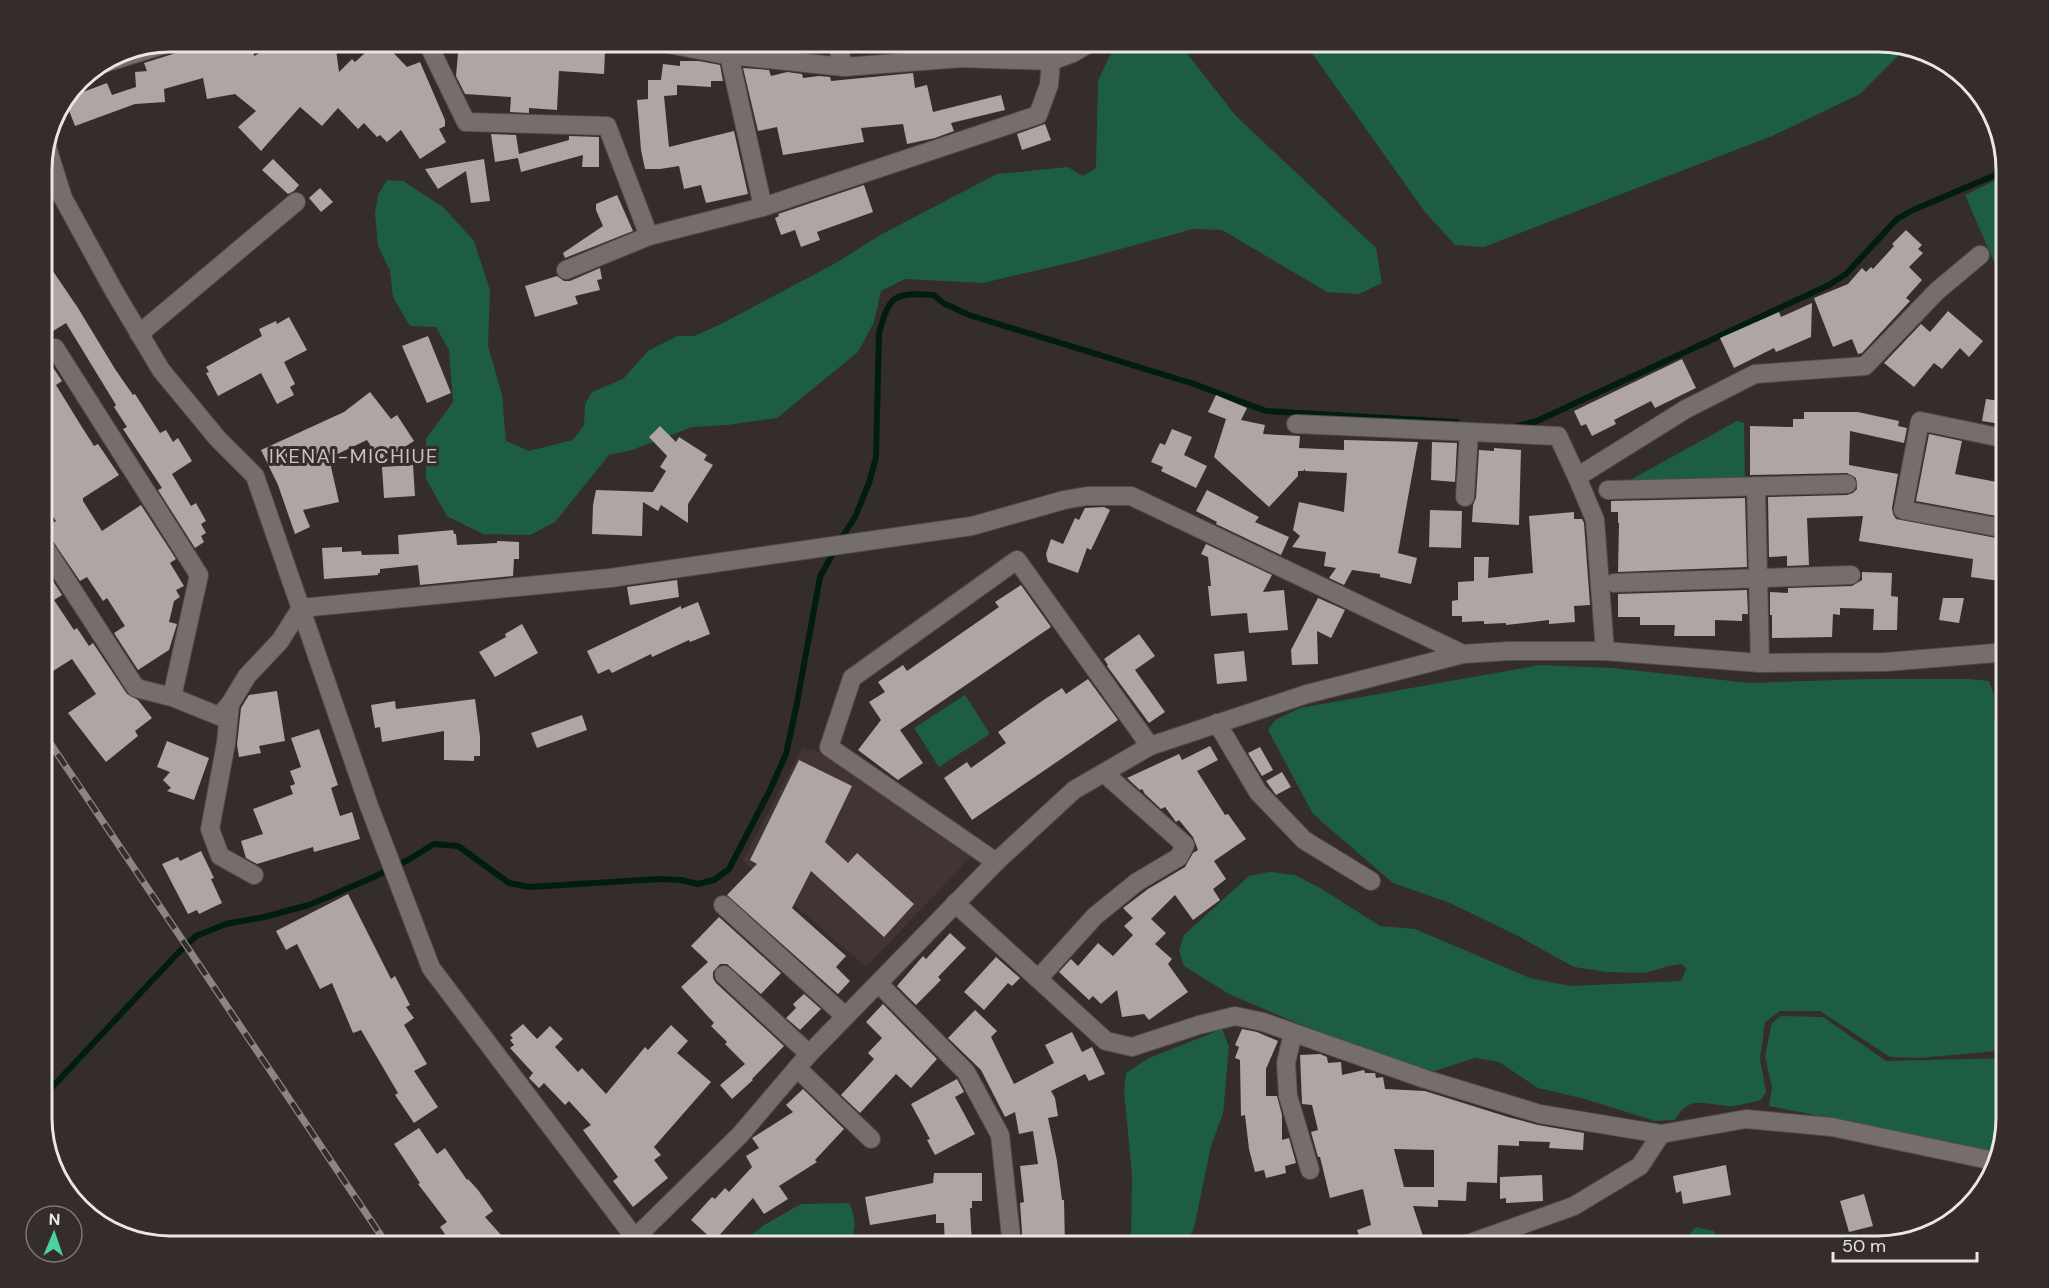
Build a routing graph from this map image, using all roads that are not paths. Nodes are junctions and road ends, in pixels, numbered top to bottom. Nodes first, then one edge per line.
1 (1074, 52) edge
2 (431, 53) edge
3 (723, 53) edge
4 (741, 53) edge
5 (839, 53) edge
6 (943, 53) edge
7 (981, 53) edge
8 (1051, 61) junction
9 (844, 67) junction
10 (53, 168) edge
11 (296, 202) dead end
12 (763, 207) junction
13 (649, 236) junction
14 (1980, 255) dead end
15 (566, 270) dead end
16 (139, 334) junction
17 (53, 349) edge
18 (1296, 424) dead end
19 (1469, 432) junction
20 (1996, 437) edge
21 (1577, 477) junction
22 (1847, 484) dead end
23 (1756, 486) junction
24 (1608, 490) dead end
25 (1465, 497) dead end
26 (1996, 527) edge
27 (53, 560) edge
28 (1851, 575) dead end
29 (1758, 578) junction
30 (1614, 583) dead end
31 (301, 608) junction
32 (1605, 651) junction
33 (1996, 653) edge
34 (1463, 654) junction
35 (1760, 663) junction
36 (172, 697) junction
37 (230, 704) junction
38 (1217, 723) junction
39 (1150, 746) junction
40 (1104, 773) junction
41 (996, 862) junction
42 (254, 874) dead end
43 (1371, 881) dead end
44 (955, 903) junction
45 (723, 905) dead end
46 (724, 975) dead end
47 (1038, 979) junction
48 (879, 984) junction
49 (845, 1016) junction
50 (1293, 1033) junction
51 (803, 1061) junction
52 (1661, 1134) junction
53 (871, 1139) dead end
54 (1988, 1160) edge
55 (1310, 1170) dead end
56 (633, 1236) edge
57 (644, 1236) edge
58 (1011, 1236) edge
59 (1490, 1236) edge

1 - 8 street
2 - 13 street
3 - 12 street
4 - 9 street
5 - 9 street
6 - 9 street
7 - 8 street
8 - 12 street
10 - 16 street
11 - 16 street
12 - 13 street
13 - 15 street
14 - 21 street
16 - 31 street
17 - 36 street
18 - 19 street
19 - 21 street
19 - 25 street
20 - 26 street
21 - 32 street
22 - 23 street
23 - 24 street
23 - 29 street
27 - 36 street
28 - 29 street
29 - 30 street
29 - 35 street
31 - 34 street
31 - 37 street
31 - 56 street
32 - 34 street
32 - 35 street
33 - 35 street
34 - 38 street
36 - 37 street
37 - 42 street
38 - 39 street
38 - 43 street
39 - 40 street
39 - 41 street
40 - 41 street
40 - 47 street
41 - 44 street
44 - 47 street
44 - 48 street
45 - 49 street
46 - 51 street
47 - 50 street
48 - 49 street
48 - 58 street
49 - 51 street
50 - 52 street
50 - 55 street
51 - 53 street
51 - 57 street
52 - 54 street
52 - 59 street

